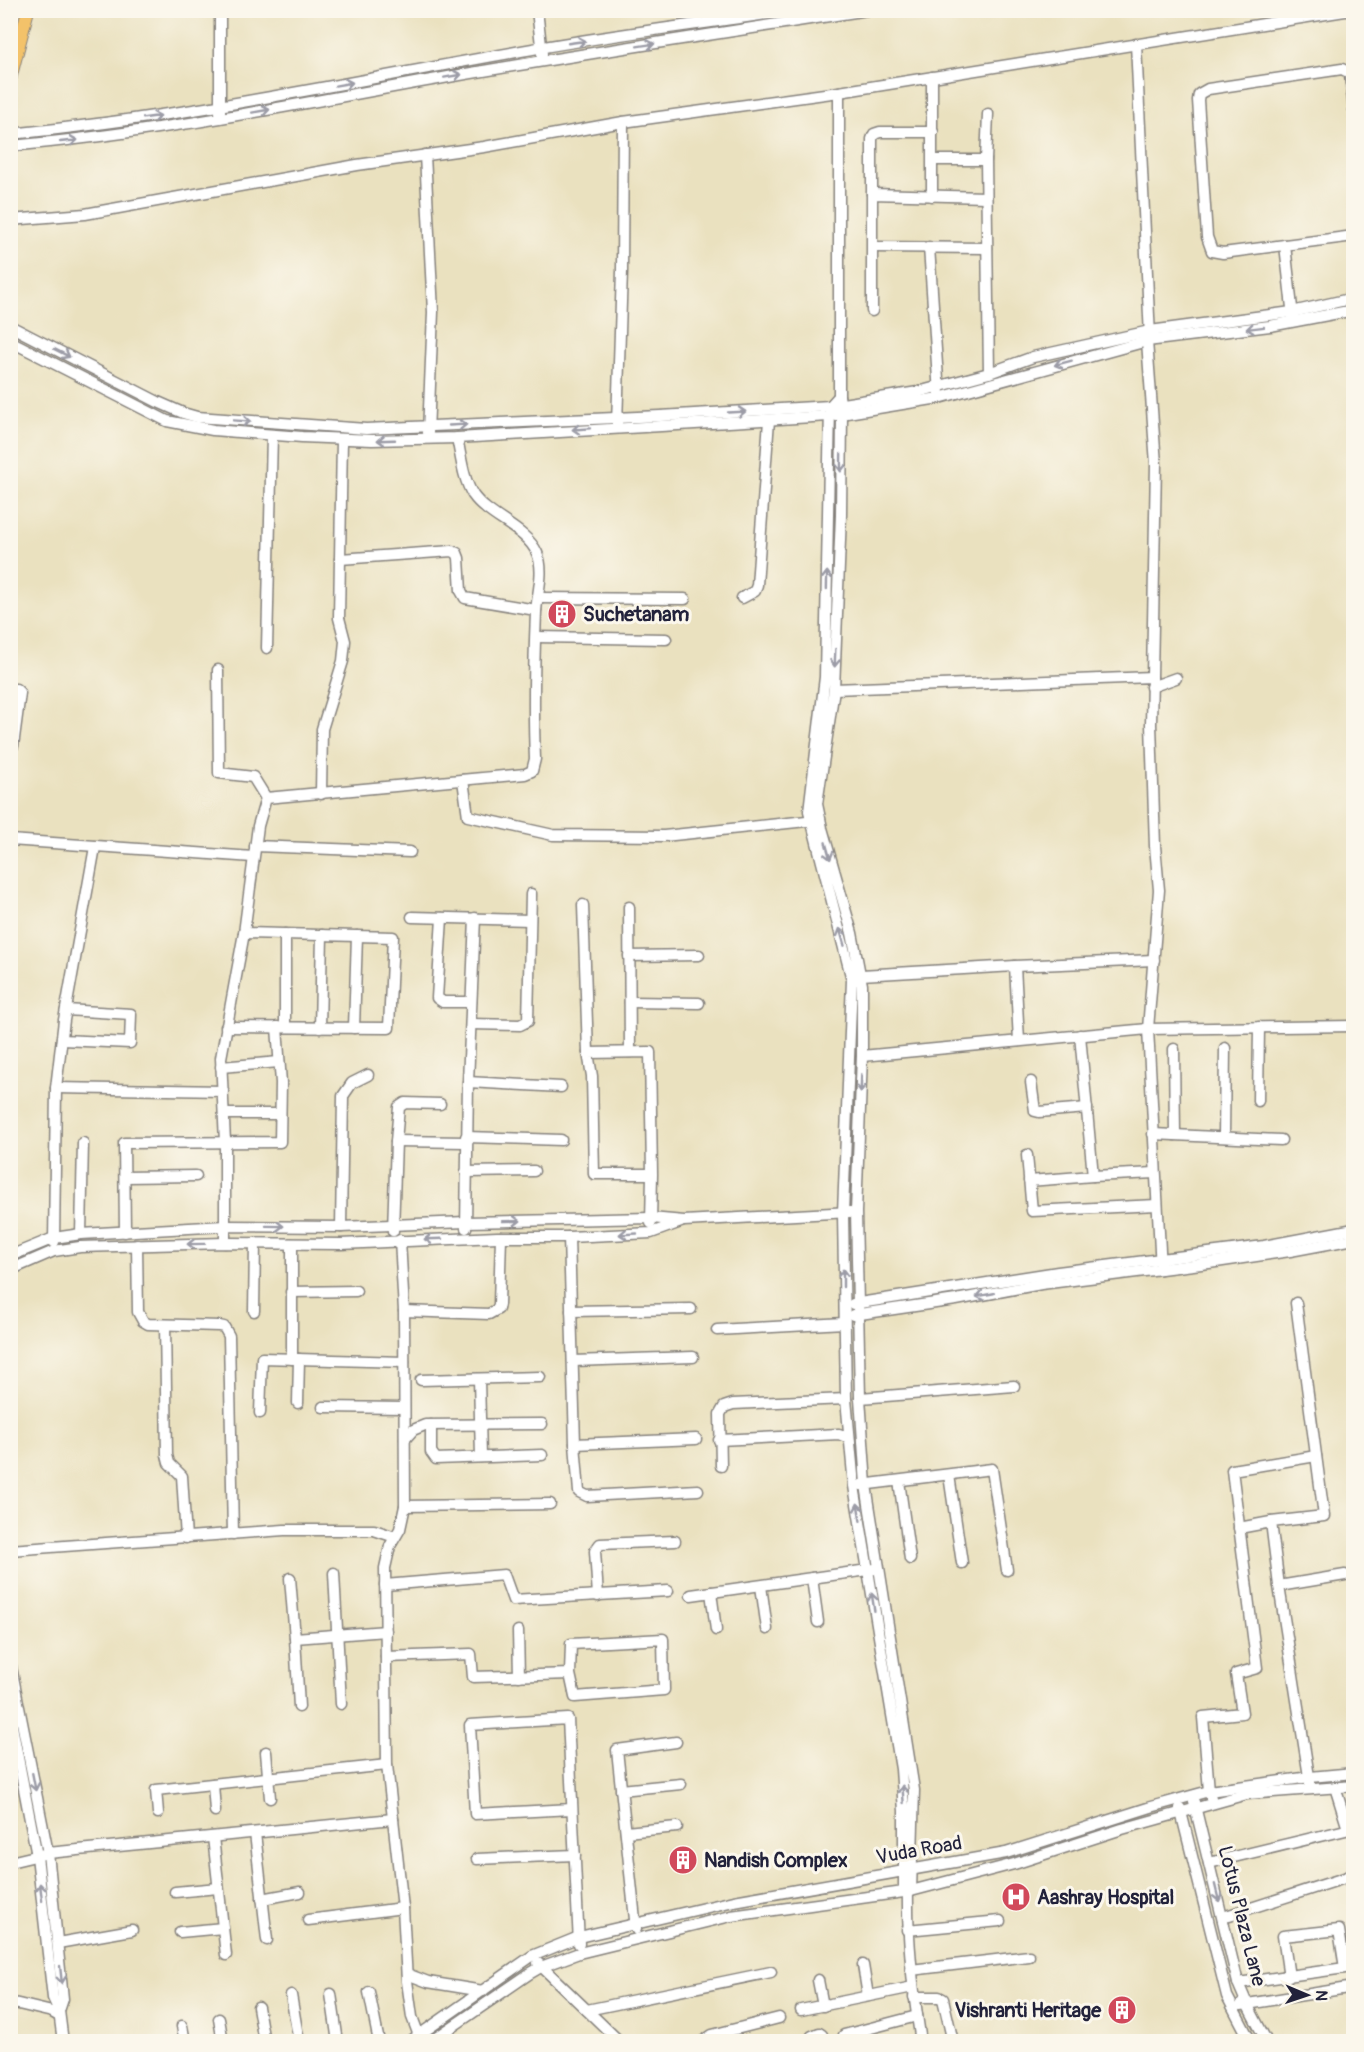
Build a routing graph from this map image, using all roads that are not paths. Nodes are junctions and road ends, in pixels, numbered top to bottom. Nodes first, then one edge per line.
1 (28, 10) edge
2 (220, 10) edge
3 (537, 10) edge
4 (794, 10) edge
5 (867, 10) edge
6 (1351, 10) edge
7 (1136, 44) junction
8 (541, 48) junction
9 (544, 60) junction
10 (932, 77) junction
11 (10, 79) edge
12 (839, 92) junction
13 (1353, 110) edge
14 (220, 112) junction
15 (988, 114) dead end
16 (623, 122) junction
17 (933, 132) junction
18 (10, 134) edge
19 (10, 146) edge
20 (425, 155) junction
21 (933, 160) junction
22 (986, 160) junction
23 (872, 194) junction
24 (932, 196) junction
25 (986, 197) junction
26 (10, 220) edge
27 (1353, 236) edge
28 (1285, 245) junction
29 (873, 247) junction
30 (929, 248) junction
31 (987, 248) junction
32 (1353, 298) edge
33 (1353, 310) edge
34 (872, 311) dead end
35 (1293, 317) junction
36 (10, 326) edge
37 (1149, 338) junction
38 (10, 341) edge
39 (989, 373) junction
40 (939, 393) junction
41 (841, 405) junction
42 (830, 411) junction
43 (769, 420) junction
44 (617, 422) junction
45 (428, 426) junction
46 (272, 435) junction
47 (428, 438) junction
48 (457, 438) junction
49 (342, 439) junction
50 (340, 559) junction
51 (538, 598) junction
52 (685, 598) dead end
53 (742, 598) dead end
54 (536, 609) junction
55 (536, 637) junction
56 (666, 639) dead end
57 (267, 648) dead end
58 (218, 670) dead end
59 (1176, 678) dead end
60 (1151, 682) junction
61 (10, 689) edge
62 (834, 689) junction
63 (13, 746) dead end
64 (463, 780) junction
65 (321, 794) junction
66 (266, 798) junction
67 (815, 820) junction
68 (10, 840) edge
69 (255, 846) junction
70 (95, 847) junction
71 (410, 852) dead end
72 (253, 857) junction
73 (531, 894) dead end
74 (583, 905) dead end
75 (629, 906) dead end
76 (412, 917) dead end
77 (442, 918) junction
78 (475, 918) junction
79 (530, 920) junction
80 (244, 933) junction
81 (285, 934) junction
82 (322, 935) junction
83 (357, 936) junction
84 (699, 955) dead end
85 (629, 956) junction
86 (1154, 960) junction
87 (1015, 966) junction
88 (861, 975) junction
89 (471, 1002) junction
90 (630, 1002) junction
91 (699, 1003) dead end
92 (66, 1010) junction
93 (471, 1024) junction
94 (1353, 1026) edge
95 (226, 1027) junction
96 (1259, 1027) junction
97 (281, 1028) junction
98 (320, 1028) junction
99 (354, 1028) junction
100 (1148, 1029) junction
101 (1080, 1035) junction
102 (62, 1040) junction
103 (1019, 1041) junction
104 (1225, 1048) dead end
105 (1174, 1049) dead end
106 (630, 1052) junction
107 (588, 1053) junction
108 (862, 1056) junction
109 (279, 1062) junction
110 (221, 1067) junction
111 (369, 1075) dead end
112 (468, 1082) junction
113 (1031, 1082) dead end
114 (561, 1087) dead end
115 (56, 1088) junction
116 (223, 1091) junction
117 (1258, 1101) dead end
118 (440, 1104) dead end
119 (1087, 1108) junction
120 (224, 1114) junction
121 (280, 1114) junction
122 (1153, 1134) junction
123 (1174, 1135) junction
124 (1224, 1137) junction
125 (466, 1139) junction
126 (561, 1140) dead end
127 (1281, 1140) dead end
128 (396, 1141) junction
129 (225, 1142) junction
130 (83, 1143) dead end
131 (1027, 1155) dead end
132 (534, 1171) dead end
133 (466, 1172) junction
134 (1155, 1173) junction
135 (652, 1174) junction
136 (196, 1176) dead end
137 (1093, 1176) junction
138 (125, 1177) junction
139 (1029, 1180) junction
140 (1157, 1205) junction
141 (856, 1212) junction
142 (843, 1213) junction
143 (651, 1218) junction
144 (684, 1221) junction
145 (466, 1222) junction
146 (393, 1225) junction
147 (225, 1226) junction
148 (341, 1227) junction
149 (1353, 1229) edge
150 (125, 1232) junction
151 (651, 1233) junction
152 (81, 1234) junction
153 (501, 1237) junction
154 (569, 1237) junction
155 (54, 1238) junction
156 (466, 1238) junction
157 (1353, 1239) edge
158 (397, 1240) junction
159 (225, 1243) junction
160 (255, 1243) junction
161 (292, 1244) junction
162 (137, 1245) junction
163 (54, 1251) junction
164 (10, 1256) edge
165 (1161, 1264) junction
166 (10, 1270) edge
167 (356, 1291) dead end
168 (291, 1292) junction
169 (1296, 1303) dead end
170 (691, 1309) dead end
171 (858, 1309) junction
172 (254, 1311) dead end
173 (404, 1311) junction
174 (571, 1311) junction
175 (844, 1315) junction
176 (165, 1324) junction
177 (717, 1330) dead end
178 (693, 1357) dead end
179 (296, 1359) junction
180 (573, 1361) junction
181 (404, 1362) junction
182 (540, 1377) dead end
183 (479, 1379) junction
184 (421, 1380) dead end
185 (1014, 1386) dead end
186 (860, 1398) junction
187 (846, 1399) junction
188 (298, 1402) dead end
189 (323, 1407) dead end
190 (405, 1408) junction
191 (260, 1413) dead end
192 (542, 1424) dead end
193 (431, 1425) junction
194 (480, 1425) junction
195 (849, 1438) junction
196 (405, 1439) junction
197 (696, 1439) dead end
198 (719, 1440) junction
199 (575, 1444) junction
200 (542, 1455) dead end
201 (481, 1456) junction
202 (1316, 1456) junction
203 (721, 1466) dead end
204 (949, 1474) junction
205 (899, 1481) junction
206 (866, 1485) junction
207 (854, 1486) junction
208 (698, 1490) dead end
209 (550, 1504) dead end
210 (405, 1506) junction
211 (1271, 1522) junction
212 (1239, 1528) junction
213 (233, 1534) junction
214 (395, 1537) junction
215 (186, 1538) junction
216 (675, 1541) dead end
217 (10, 1550) edge
218 (910, 1559) dead end
219 (962, 1563) dead end
220 (874, 1569) junction
221 (1007, 1570) dead end
222 (334, 1573) dead end
223 (1345, 1575) dead end
224 (290, 1578) dead end
225 (812, 1578) junction
226 (385, 1585) junction
227 (762, 1586) junction
228 (1279, 1586) junction
229 (668, 1591) dead end
230 (711, 1592) junction
231 (691, 1595) dead end
232 (598, 1596) junction
233 (818, 1622) dead end
234 (767, 1629) dead end
235 (717, 1630) dead end
236 (386, 1631) junction
237 (518, 1631) dead end
238 (338, 1635) junction
239 (295, 1638) junction
240 (386, 1657) junction
241 (10, 1662) edge
242 (570, 1674) junction
243 (519, 1676) junction
244 (341, 1704) dead end
245 (299, 1707) dead end
246 (11, 1719) edge
247 (676, 1742) dead end
248 (266, 1752) dead end
249 (387, 1764) junction
250 (1353, 1773) edge
251 (1310, 1777) junction
252 (268, 1778) junction
253 (213, 1784) junction
254 (681, 1784) dead end
255 (1353, 1786) edge
256 (1335, 1787) junction
257 (1311, 1789) junction
258 (621, 1790) junction
259 (1209, 1791) junction
260 (1192, 1796) junction
261 (270, 1798) dead end
262 (1178, 1800) junction
263 (1213, 1803) junction
264 (1197, 1808) junction
265 (572, 1809) junction
266 (215, 1811) dead end
267 (158, 1813) dead end
268 (1182, 1813) junction
269 (393, 1819) junction
270 (677, 1827) dead end
271 (1351, 1829) edge
272 (626, 1832) junction
273 (255, 1833) junction
274 (213, 1837) junction
275 (48, 1852) junction
276 (575, 1855) junction
277 (37, 1856) junction
278 (477, 1858) dead end
279 (10, 1862) edge
280 (908, 1862) junction
281 (1209, 1863) junction
282 (1351, 1876) edge
283 (218, 1888) junction
284 (908, 1891) junction
285 (176, 1892) dead end
286 (300, 1892) dead end
287 (1353, 1892) edge
288 (262, 1899) junction
289 (403, 1908) junction
290 (1222, 1917) junction
291 (308, 1920) dead end
292 (1000, 1920) dead end
293 (635, 1922) junction
294 (223, 1928) junction
295 (579, 1928) junction
296 (132, 1930) dead end
297 (907, 1930) junction
298 (180, 1932) dead end
299 (638, 1938) junction
300 (267, 1940) dead end
301 (57, 1943) junction
302 (579, 1953) junction
303 (226, 1955) dead end
304 (532, 1956) junction
305 (1029, 1956) dead end
306 (863, 1965) dead end
307 (541, 1967) junction
308 (407, 1970) junction
309 (911, 1970) junction
310 (771, 1972) dead end
311 (1289, 1977) junction
312 (818, 1980) dead end
313 (1353, 1987) edge
314 (483, 1991) junction
315 (369, 1992) dead end
316 (914, 1992) junction
317 (1242, 1993) junction
318 (331, 1994) dead end
319 (291, 1995) dead end
320 (868, 1996) junction
321 (1227, 1996) junction
322 (10, 2002) edge
323 (823, 2006) junction
324 (258, 2007) dead end
325 (1233, 2008) junction
326 (588, 2010) junction
327 (801, 2010) dead end
328 (917, 2016) junction
329 (779, 2018) dead end
330 (60, 2019) junction
331 (219, 2019) dead end
332 (182, 2026) dead end
333 (416, 2040) edge
334 (63, 2042) edge
335 (185, 2042) edge
336 (223, 2042) edge
337 (264, 2042) edge
338 (299, 2042) edge
339 (338, 2042) edge
340 (379, 2042) edge
341 (430, 2042) edge
342 (620, 2042) edge
343 (702, 2042) edge
344 (812, 2042) edge
345 (823, 2042) edge
346 (846, 2042) edge
347 (921, 2042) edge
348 (952, 2042) edge
349 (1251, 2042) edge
350 (1267, 2042) edge

1 - 11 main road
2 - 14 street
3 - 8 street
8 -> 4 street
9 -> 5 street
6 - 7 street
7 - 10 street
7 - 37 street
8 - 9 street
14 -> 8 street
14 -> 9 street
10 - 12 street
10 - 17 street
12 - 16 street
12 - 41 street
13 - 28 street
18 -> 14 street
19 -> 14 street
15 - 22 street
16 - 20 street
16 - 44 street
17 - 21 street
17 - 23 street
20 - 26 street
20 - 45 street
21 - 22 street
21 - 24 street
22 - 25 street
23 - 24 street
23 - 29 street
24 - 25 street
25 - 31 street
27 - 28 street
28 - 35 street
29 - 30 street
29 - 34 street
30 - 31 street
30 - 40 street
31 - 39 street
32 - 35 street
33 - 35 street
35 - 37 street
36 -> 45 street
37 - 39 street
37 -> 40 street
37 - 60 street
38 - 46 street
39 - 40 street
40 - 41 street
41 - 42 street
41 -> 62 street
42 - 43 street
44 -> 42 street
67 -> 42 street
43 - 44 street
43 - 53 street
45 -> 44 street
44 -> 48 street
45 - 47 street
46 - 49 street
46 - 57 street
47 - 48 street
47 -> 49 street
48 - 51 street
49 - 50 street
50 - 54 street
50 - 65 street
51 - 52 street
51 - 54 street
54 - 55 street
55 - 56 street
55 - 64 street
58 - 66 street
59 - 60 street
60 - 62 street
60 - 86 street
61 - 63 street
62 - 67 street
64 - 65 street
64 - 67 street
65 - 66 street
66 - 69 street
67 -> 88 street
142 -> 67 street
68 - 70 street
69 - 71 street
69 - 72 street
70 - 72 street
70 - 92 street
72 - 80 street
73 - 79 street
74 - 107 street
75 - 85 street
76 - 77 street
77 - 78 street
77 - 89 street
78 - 79 street
78 - 89 street
79 - 93 street
80 - 81 street
80 - 95 street
81 - 82 street
81 - 97 street
82 - 83 street
82 - 98 street
83 - 99 street
83 - 99 street
84 - 85 street
85 - 90 street
86 - 87 street
86 - 100 street
87 - 88 street
87 - 103 street
88 - 108 street
89 - 93 street
90 - 91 street
90 - 106 street
92 - 102 street
92 - 102 street
93 - 112 street
94 - 96 street
95 - 97 street
95 - 110 street
96 - 100 street
96 - 117 street
97 - 98 street
97 - 109 street
98 - 99 street
100 - 101 street
100 - 122 street
101 - 103 street
101 - 119 street
102 - 115 street
103 - 108 street
104 - 124 street
105 - 123 street
106 - 107 street
106 - 135 street
107 - 135 street
108 -> 141 street
109 - 110 street
109 - 121 street
110 - 116 street
111 - 148 street
112 - 114 street
112 - 125 street
113 - 119 street
115 - 116 street
115 - 155 street
116 - 120 street
118 - 128 street
119 - 137 street
120 - 121 street
120 - 129 street
121 - 129 street
122 - 123 street
122 - 134 street
123 - 124 street
124 - 127 street
125 - 126 street
125 - 128 street
125 - 133 street
128 - 146 street
129 - 138 street
129 - 147 street
130 - 152 street
131 - 139 street
132 - 133 street
133 - 145 street
134 - 137 street
134 - 140 street
135 - 143 street
136 - 138 street
137 - 139 street
138 - 150 street
139 - 140 street
140 - 165 street
141 - 142 street
141 - 171 street
142 - 144 street
175 -> 142 street
143 - 144 street
145 -> 143 street
143 - 151 street
144 - 151 street
145 - 146 street
145 - 156 street
146 - 148 street
146 - 158 street
147 -> 148 street
147 - 150 street
147 - 159 street
149 - 165 street
150 - 152 street
151 -> 154 street
152 - 155 street
153 - 154 street
153 - 156 street
153 - 173 street
154 - 174 street
155 - 163 street
155 - 164 street
156 -> 158 street
157 - 165 street
158 - 161 street
158 - 173 street
159 - 160 street
159 -> 162 street
160 - 161 street
160 - 172 street
161 - 168 street
162 - 163 street
162 - 176 street
163 - 166 street
165 - 171 street
167 - 168 street
168 - 179 street
169 - 202 street
170 - 174 street
171 - 175 street
171 - 186 street
173 - 181 street
174 - 180 street
175 - 177 street
175 - 187 street
176 - 213 street
176 - 215 street
178 - 180 street
179 - 181 street
179 - 188 street
179 - 191 street
180 - 199 street
181 - 190 street
182 - 183 street
183 - 184 street
183 - 194 street
185 - 186 street
186 - 206 street
187 - 195 street
187 - 198 street
189 - 190 street
190 - 196 street
192 - 194 street
193 - 194 street
193 - 196 street
193 - 201 street
194 - 201 street
195 - 198 street
195 - 207 street
196 - 210 street
197 - 199 street
198 - 203 street
199 - 208 street
200 - 201 street
202 - 211 street
202 - 212 street
204 - 205 street
204 - 219 street
204 - 221 street
205 - 206 street
205 - 218 street
206 - 207 street
206 - 220 street
220 -> 207 street
209 - 210 street
210 - 214 street
211 - 212 street
211 - 228 street
212 - 259 street
213 - 214 street
213 - 215 street
214 - 226 street
215 - 217 street
216 - 232 street
220 - 225 street
220 - 280 street
222 - 238 street
223 - 228 street
224 - 239 street
225 - 227 street
225 - 233 street
226 - 232 street
226 - 236 street
227 - 230 street
227 - 234 street
228 - 251 street
229 - 232 street
230 - 231 street
230 - 235 street
236 - 238 street
236 - 240 street
237 - 243 street
238 - 239 street
238 - 244 street
239 - 245 street
240 - 243 street
240 - 249 street
241 -> 275 street
242 - 242 street
242 - 243 street
246 - 277 street
247 - 258 street
248 - 252 street
249 - 252 street
249 - 269 street
250 - 251 street, Vuda Road
251 - 257 street
251 - 259 street, Vuda Road
252 - 253 street
252 - 261 street
253 - 266 street
253 - 267 street
254 - 258 street
255 - 256 street, Vuda Road
256 - 257 street, Vuda Road
256 - 271 street
257 - 263 street, Vuda Road
258 - 272 street
259 - 260 street, Vuda Road
259 - 263 street
260 - 262 street, Vuda Road
260 - 264 street, Lotus Plaza Lane
262 - 268 street, Lotus Plaza Lane
262 - 280 street, Vuda Road
263 - 264 street, Vuda Road
264 - 268 street, Vuda Road
264 - 281 street, Lotus Plaza Lane
265 - 265 street
265 - 276 street
268 - 284 street, Vuda Road
268 - 321 street, Lotus Plaza Lane
269 - 273 street
269 - 289 street
270 - 272 street
271 - 281 street
272 - 293 street
273 - 274 street
273 - 288 street
274 - 275 street
274 - 283 street
275 - 277 street
275 - 301 street
276 - 278 street
276 - 295 street
277 - 279 street
330 -> 277 street
280 - 284 street
280 - 293 street, Vuda Road
281 -> 290 street, Lotus Plaza Lane
282 - 287 street
282 - 290 street
283 - 285 street
283 - 294 street
284 - 297 street
284 - 299 street, Vuda Road
286 - 288 street
288 - 300 street
289 - 291 street
289 - 308 street
290 - 317 street, Lotus Plaza Lane
292 - 297 street
293 - 295 street, Vuda Road
293 - 299 street
294 - 298 street
294 - 303 street
295 - 302 street
295 - 304 street, Vuda Road
296 - 301 street
297 - 309 street
299 - 302 street, Vuda Road
301 -> 330 street
302 - 307 street, Vuda Road
304 - 307 street
304 - 314 street, Vuda Road
305 - 309 street
306 - 320 street
307 - 326 street
307 - 341 street, Vuda Road
308 - 314 street
308 - 333 street
309 - 316 street
310 - 326 street
311 - 311 street
311 - 317 street
312 - 323 street
313 - 317 street
314 - 333 street, Vuda Road
315 - 340 street
316 - 320 street
316 - 328 street
316 - 348 street
317 - 321 street
317 - 325 street
317 - 350 street, Lotus Plaza Lane
318 - 339 street
319 - 338 street
320 - 323 street
321 - 325 street, Lotus Plaza Lane
322 - 330 street
323 - 327 street
324 - 337 street
325 - 349 street, Lotus Plaza Lane
326 - 342 street
328 - 346 street
328 - 347 street
329 - 343 street
330 - 334 street
331 - 336 street
332 - 335 street
344 - 345 street

